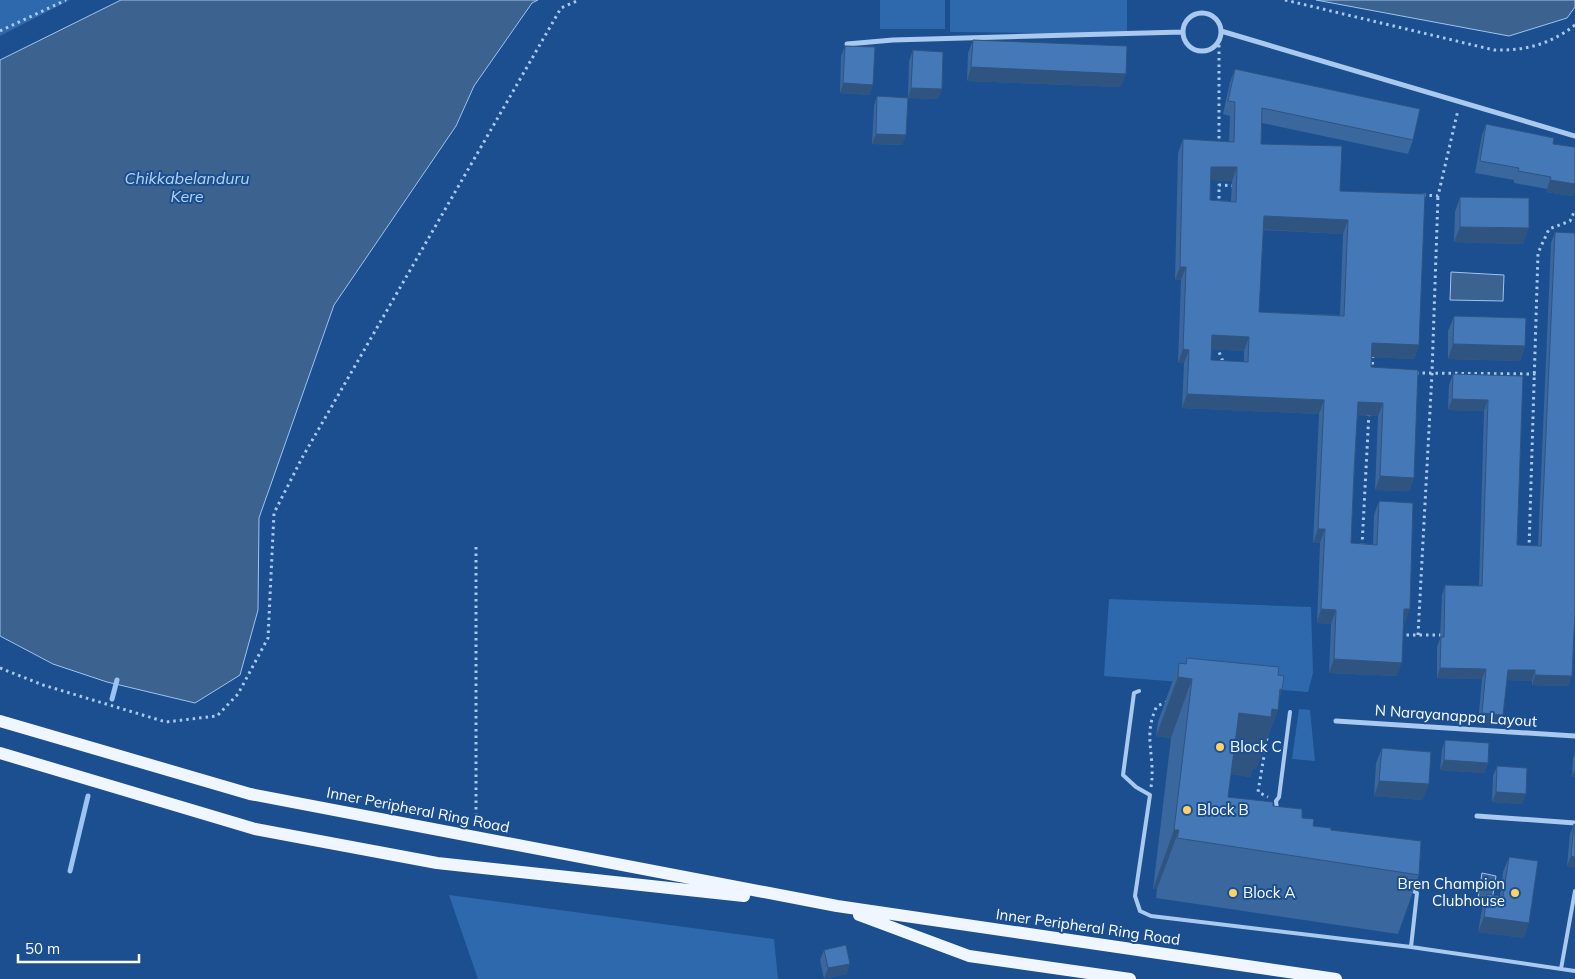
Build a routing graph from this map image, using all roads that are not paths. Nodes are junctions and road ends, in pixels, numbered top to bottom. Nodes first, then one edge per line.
1 (1221, 31) junction
2 (1182, 32) junction
3 (847, 44) edge
4 (1575, 136) edge
5 (1138, 691) dead end
6 (1290, 712) dead end
7 (0, 721) edge
8 (1336, 721) dead end
9 (1575, 736) edge
10 (0, 753) edge
11 (1477, 816) dead end
12 (1278, 817) edge
13 (1575, 823) edge
14 (1405, 886) edge
15 (1575, 891) edge
16 (837, 906) junction
17 (1411, 947) junction
18 (1561, 970) junction
19 (1575, 971) edge
20 (1130, 979) edge
21 (1336, 979) edge

1 - 2 street
1 - 2 street
1 - 4 street
2 - 3 street
5 - 17 lane
6 - 12 lane
7 - 16 main road, Inner Peripheral Ring Road
8 - 9 street, N Narayanappa Layout
10 - 16 main road, Inner Peripheral Ring Road
11 - 13 street
14 - 17 lane
15 - 18 lane
16 - 20 main road, Inner Peripheral Ring Road
16 - 21 main road, Inner Peripheral Ring Road
17 - 18 lane
18 - 19 lane

